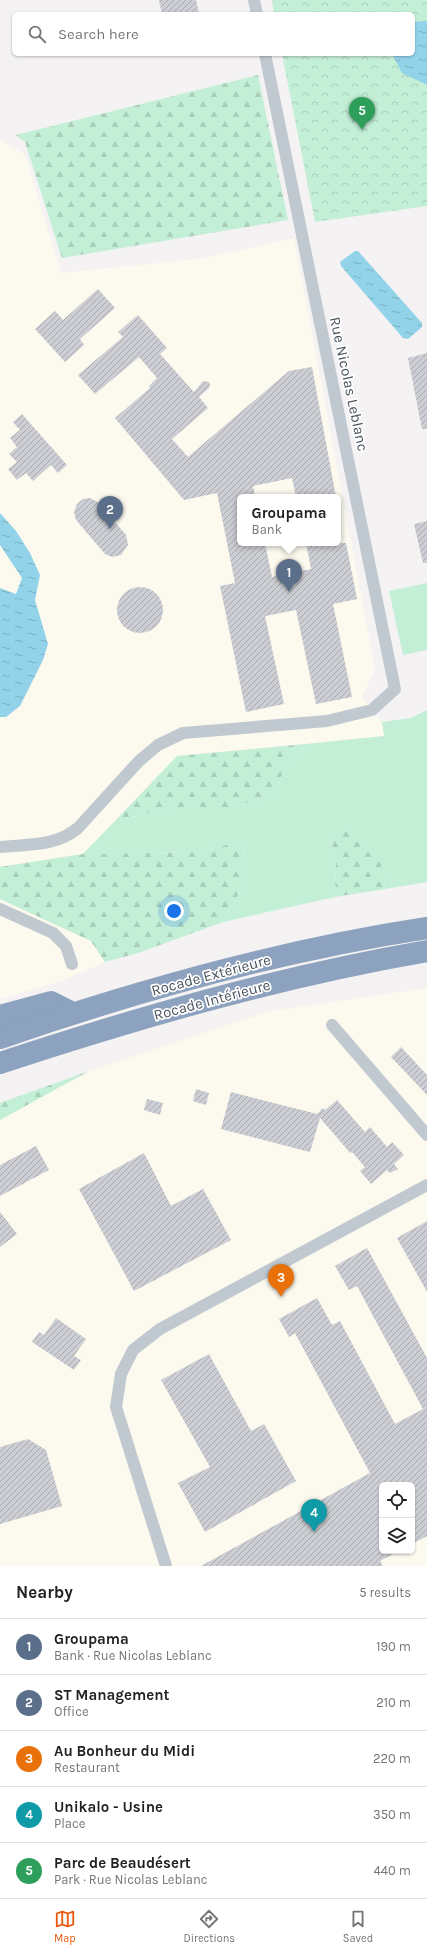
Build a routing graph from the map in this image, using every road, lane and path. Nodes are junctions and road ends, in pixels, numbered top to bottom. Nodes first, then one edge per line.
1 (254, 0) edge
2 (257, 12) edge
3 (265, 56) edge
4 (0, 847) edge
5 (0, 908) edge
6 (427, 928) edge
7 (427, 951) edge
8 (72, 964) dead end
9 (73, 1013) junction
10 (0, 1016) edge
11 (332, 1025) dead end
12 (0, 1038) edge
13 (0, 1063) edge
14 (427, 1135) edge
15 (427, 1176) edge
16 (427, 1184) edge
17 (166, 1566) edge

1 - 2 street
3 - 4 street, Rue Nicolas Leblanc
5 - 8 street
6 - 9 highway, Rocade Extérieure
7 - 13 highway, Rocade Intérieure
9 - 10 highway
9 - 12 highway, Rocade Extérieure
11 - 14 street
15 - 16 street
16 - 17 street

